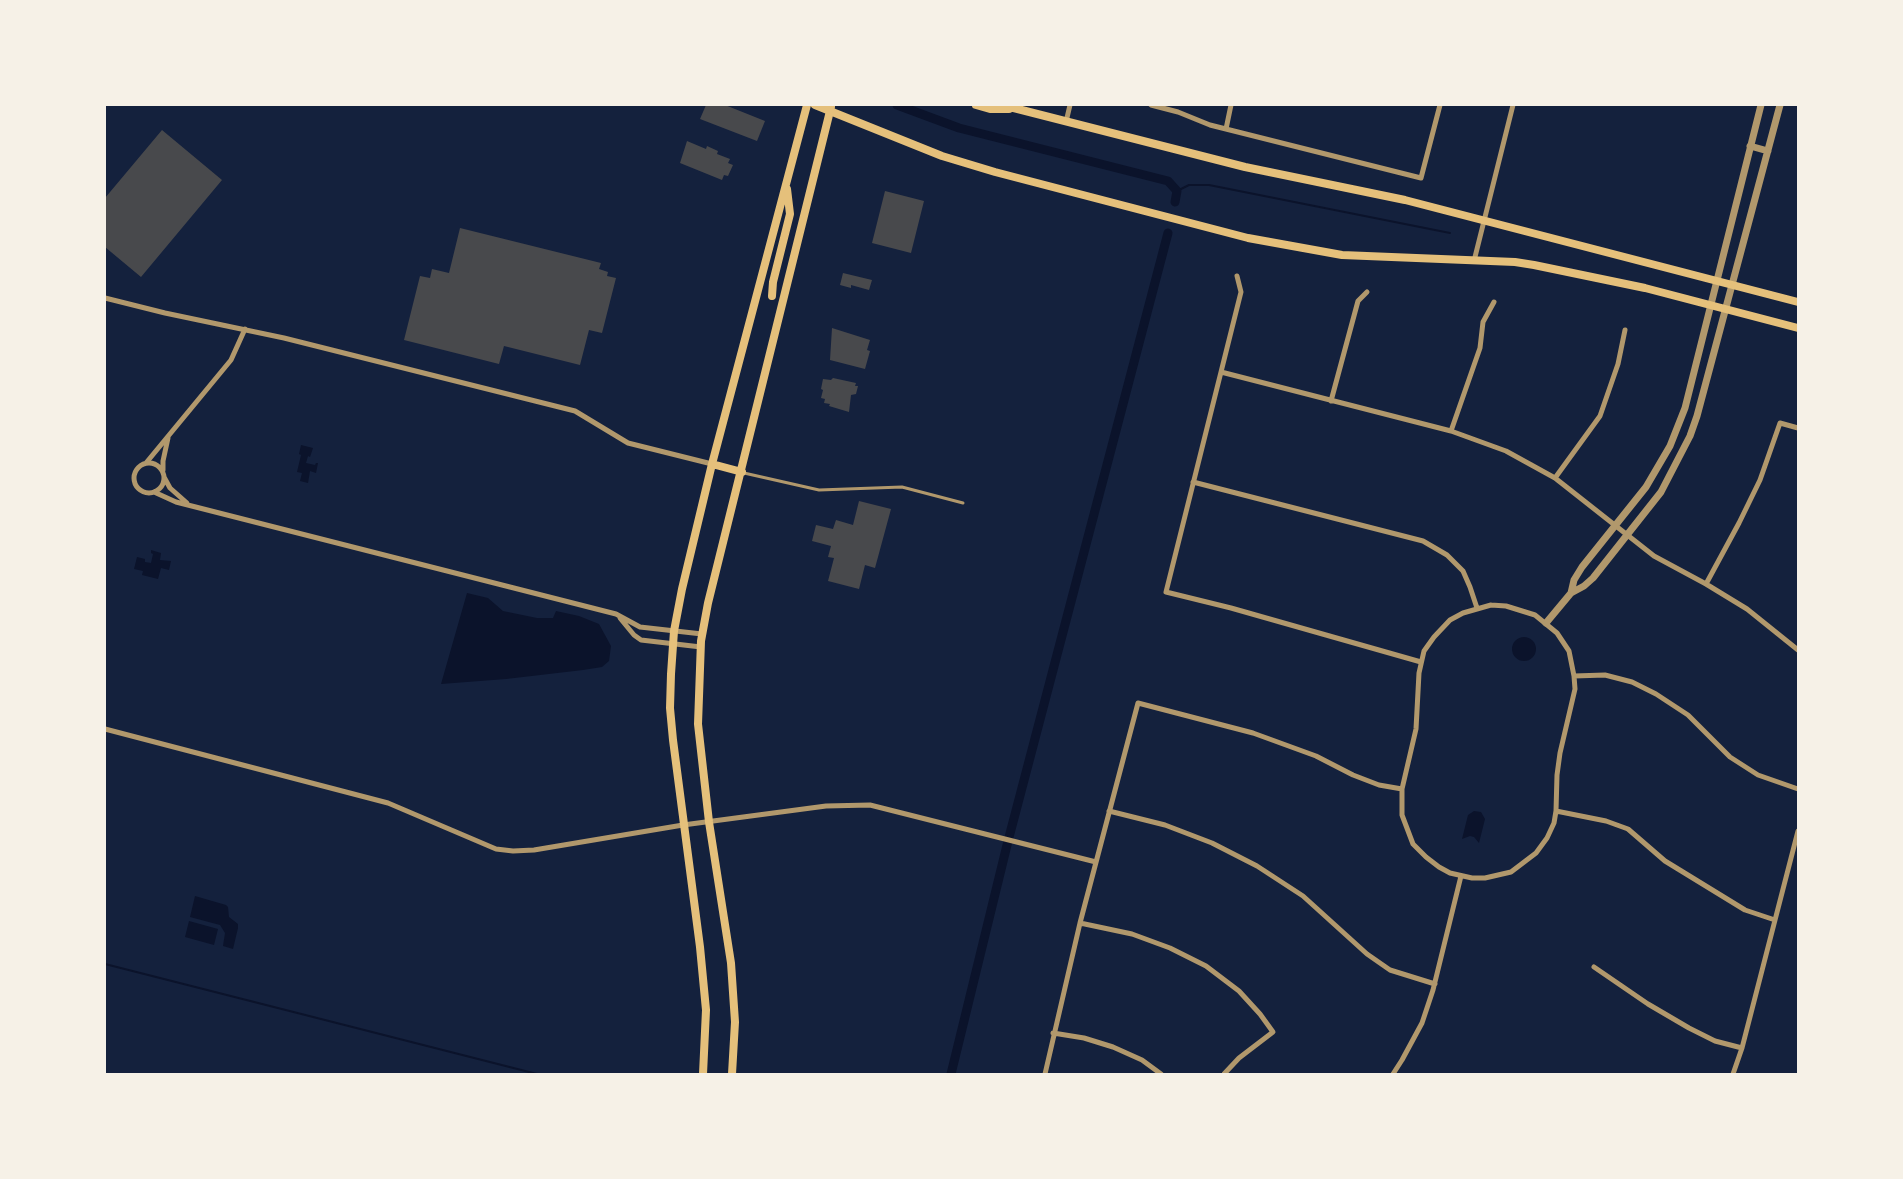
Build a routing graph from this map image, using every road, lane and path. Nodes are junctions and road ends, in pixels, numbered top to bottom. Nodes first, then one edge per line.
1 (807, 105) edge
2 (815, 105) edge
3 (976, 105) edge
4 (1002, 105) edge
5 (1070, 105) edge
6 (1152, 105) edge
7 (1231, 105) edge
8 (1440, 105) edge
9 (1513, 105) edge
10 (1761, 105) edge
11 (1780, 105) edge
12 (831, 107) edge
13 (1017, 109) junction
14 (1066, 122) junction
15 (1226, 129) junction
16 (1750, 146) junction
17 (1767, 151) junction
18 (786, 182) junction
19 (1484, 221) junction
20 (1474, 261) junction
21 (1237, 276) dead end
22 (1716, 280) junction
23 (1732, 284) junction
24 (757, 292) junction
25 (1367, 292) dead end
26 (771, 296) junction
27 (105, 298) edge
28 (784, 300) junction
29 (1494, 302) dead end
30 (1798, 302) edge
31 (1711, 305) junction
32 (1725, 309) junction
33 (1798, 328) edge
34 (245, 329) junction
35 (1625, 330) dead end
36 (1221, 372) junction
37 (1331, 401) junction
38 (1798, 428) edge
39 (1451, 431) junction
40 (169, 437) junction
41 (147, 462) junction
42 (712, 464) junction
43 (742, 472) junction
44 (164, 474) junction
45 (1555, 478) junction
46 (1193, 482) junction
47 (154, 492) junction
48 (963, 503) dead end
49 (188, 504) junction
50 (1615, 525) junction
51 (1627, 535) junction
52 (1706, 584) junction
53 (1570, 593) junction
54 (1477, 608) junction
55 (616, 614) junction
56 (1546, 624) junction
57 (674, 631) junction
58 (702, 634) junction
59 (673, 644) junction
60 (701, 647) junction
61 (1798, 650) edge
62 (1421, 662) junction
63 (1574, 676) junction
64 (105, 729) edge
65 (1402, 789) junction
66 (1798, 789) edge
67 (1109, 811) junction
68 (1556, 811) junction
69 (710, 822) junction
70 (683, 825) junction
71 (1798, 831) edge
72 (1096, 862) junction
73 (1461, 876) junction
74 (1775, 920) junction
75 (1080, 922) junction
76 (1594, 968) dead end
77 (1435, 984) junction
78 (1053, 1033) junction
79 (1742, 1048) junction
80 (704, 1074) edge
81 (732, 1074) edge
82 (1044, 1074) edge
83 (1161, 1074) edge
84 (1224, 1074) edge
85 (1393, 1074) edge
86 (1733, 1074) edge

1 - 18 main road
2 - 12 main road
3 - 13 main road
4 - 13 main road
5 - 14 street
6 - 15 street
7 - 15 street
8 - 15 street
9 - 19 street
10 - 16 street
11 - 17 street
12 - 20 main road
12 - 28 main road
13 - 14 main road
14 - 19 main road
16 - 17 street
16 - 22 street
17 - 23 street
18 - 24 main road
18 - 26 main road
19 - 20 street
19 - 22 main road
20 - 31 main road
21 - 36 street
22 - 23 main road
22 - 31 street
23 - 30 main road
23 - 32 street
24 - 26 main road
24 - 42 main road
25 - 37 street
26 - 28 main road
27 - 34 street
28 - 43 main road
29 - 39 street
31 - 32 main road
31 - 50 street
32 - 33 main road
32 - 51 street
34 - 40 street
34 - 42 street
35 - 45 street
36 - 37 street
36 - 46 street
37 - 39 street
38 - 52 street
39 - 45 street
40 - 41 street
40 - 44 street
41 - 44 street
41 - 47 street
42 - 43 main road
42 - 57 main road
43 - 48 lane
43 - 58 main road
44 - 47 street
44 - 49 street
45 - 50 street
46 - 54 street
46 - 62 street
47 - 49 street
49 - 55 street
50 - 51 street
50 - 53 street
51 - 52 street
51 - 53 street
52 - 61 street
53 - 56 street
54 - 56 street
54 - 62 street
55 - 57 street
55 - 59 street
56 - 63 street
57 - 58 street
57 - 59 main road
58 - 60 main road
59 - 60 street
59 - 70 main road
60 - 69 main road
62 - 65 street
63 - 66 street
63 - 68 street
64 - 70 street
65 - 67 street
65 - 73 street
67 - 72 street
67 - 77 street
68 - 73 street
68 - 74 street
69 - 70 street
69 - 72 street
69 - 81 main road
70 - 80 main road
71 - 74 street
72 - 75 street
73 - 77 street
74 - 79 street
75 - 78 street
75 - 84 street
76 - 79 street
77 - 85 street
78 - 82 street
78 - 83 street
79 - 86 street

